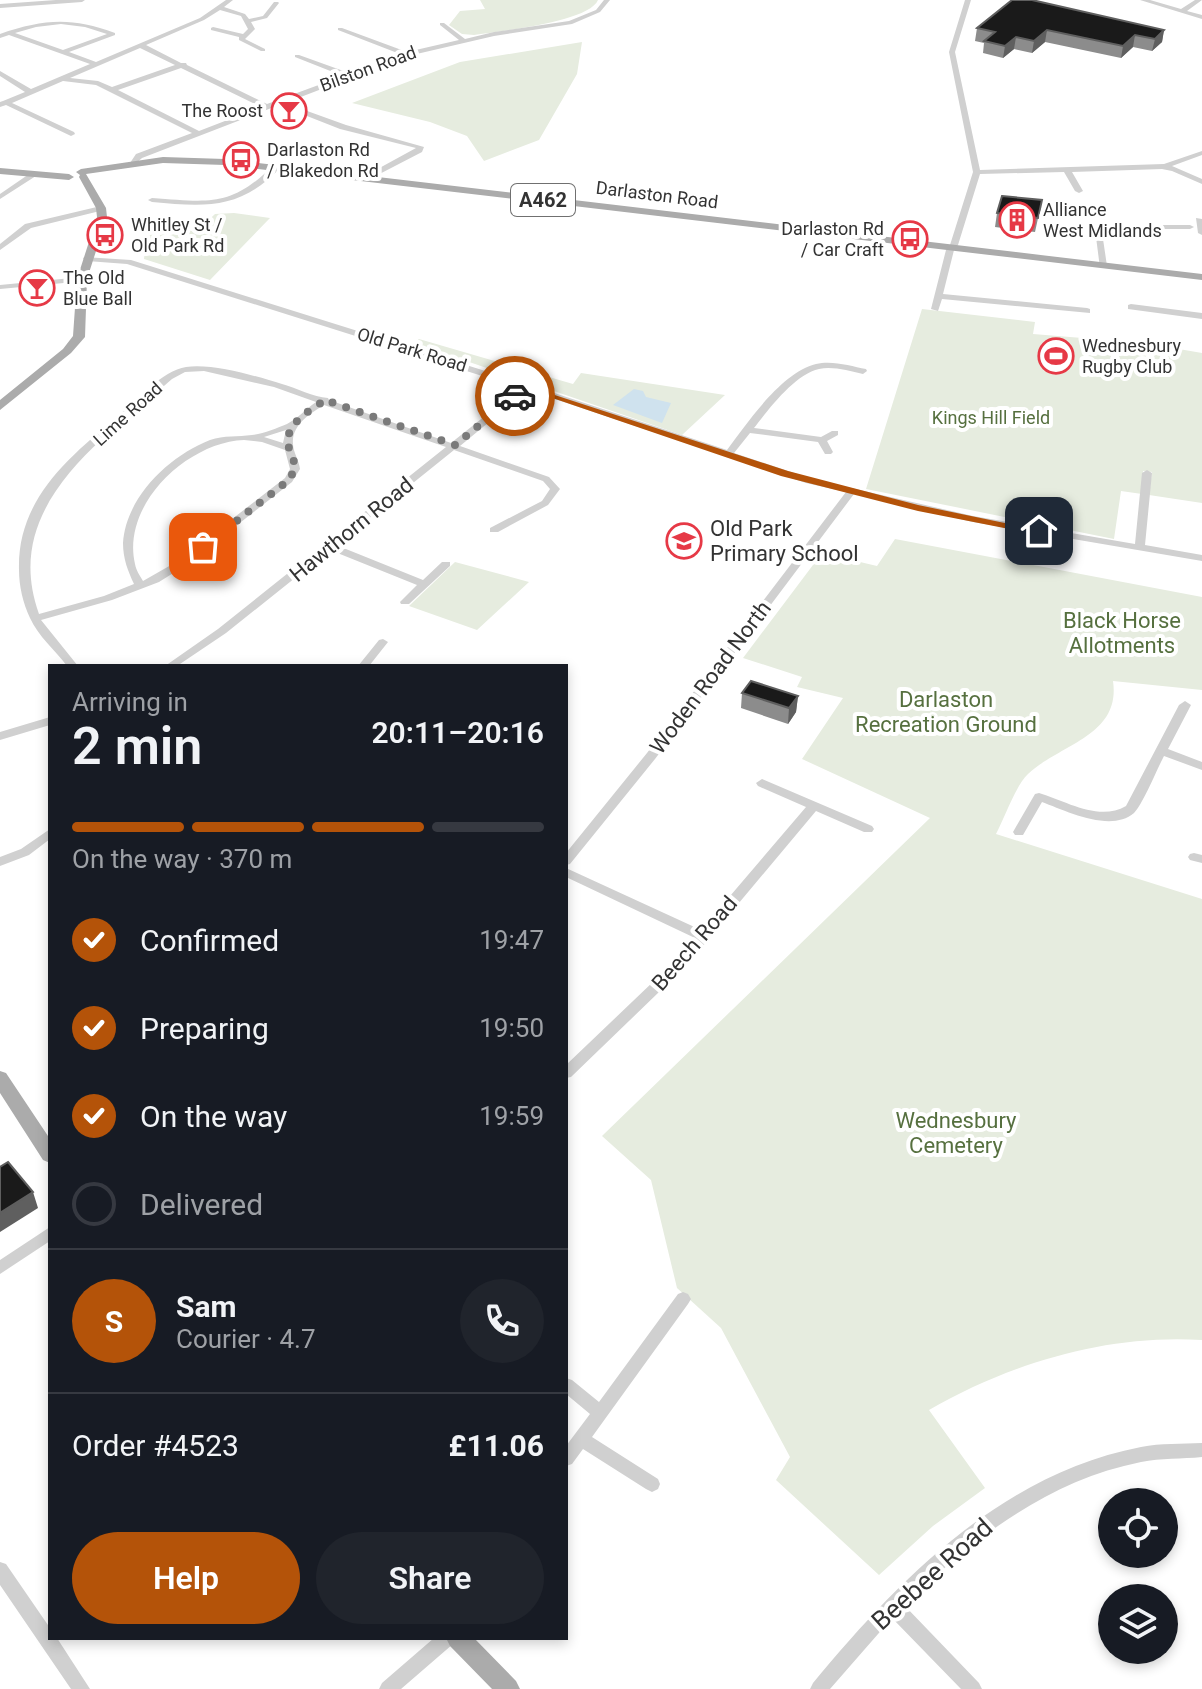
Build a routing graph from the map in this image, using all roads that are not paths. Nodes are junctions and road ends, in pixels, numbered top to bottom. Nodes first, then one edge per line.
1 (82, 0) edge
2 (230, 0) edge
3 (607, 0) edge
4 (968, 0) edge
5 (1143, 0) edge
6 (1199, 0) edge
7 (276, 3) dead end
8 (0, 6) edge
9 (221, 8) junction
10 (1181, 12) junction
11 (1202, 17) edge
12 (246, 18) junction
13 (230, 21) dead end
14 (442, 24) dead end
15 (213, 29) dead end
16 (340, 29) dead end
17 (9, 33) junction
18 (0, 36) edge
19 (243, 36) junction
20 (463, 40) junction
21 (140, 45) junction
22 (263, 50) dead end
23 (64, 52) junction
24 (406, 54) junction
25 (297, 56) dead end
26 (95, 64) junction
27 (184, 64) junction
28 (0, 73) edge
29 (347, 75) junction
30 (62, 79) junction
31 (112, 90) junction
32 (30, 92) junction
33 (280, 103) junction
34 (2, 104) edge
35 (267, 107) junction
36 (198, 133) junction
37 (71, 134) dead end
38 (1202, 153) edge
39 (134, 163) junction
40 (1167, 165) junction
41 (277, 167) junction
42 (1067, 170) junction
43 (0, 171) edge
44 (977, 172) junction
45 (35, 174) junction
46 (79, 177) junction
47 (366, 179) junction
48 (1202, 182) edge
49 (1079, 191) dead end
50 (0, 196) edge
51 (152, 200) dead end
52 (102, 213) junction
53 (1199, 220) dead end
54 (1190, 227) dead end
55 (1202, 233) edge
56 (0, 248) edge
57 (952, 248) junction
58 (87, 259) junction
59 (1103, 266) junction
60 (1202, 277) edge
61 (82, 279) junction
62 (0, 287) edge
63 (938, 296) junction
64 (1131, 307) dead end
65 (935, 309) dead end
66 (1087, 311) dead end
67 (1202, 316) edge
68 (863, 371) dead end
69 (527, 387) junction
70 (325, 400) junction
71 (0, 406) edge
72 (295, 424) junction
73 (748, 430) junction
74 (835, 433) dead end
75 (253, 438) junction
76 (822, 440) junction
77 (455, 445) junction
78 (289, 448) junction
79 (828, 452) dead end
80 (728, 455) junction
81 (1147, 473) dead end
82 (851, 492) junction
83 (494, 530) dead end
84 (329, 546) junction
85 (1140, 548) junction
86 (1202, 558) edge
87 (446, 564) dead end
88 (424, 584) junction
89 (140, 586) junction
90 (405, 602) dead end
91 (35, 618) junction
92 (383, 642) dead end
93 (71, 664) edge
94 (174, 664) edge
95 (365, 664) edge
96 (1185, 705) dead end
97 (48, 722) edge
98 (0, 736) edge
99 (1161, 751) junction
100 (1202, 766) edge
101 (762, 783) dead end
102 (814, 805) junction
103 (868, 829) dead end
104 (1019, 832) dead end
105 (48, 836) edge
106 (568, 859) edge
107 (0, 862) edge
108 (568, 873) edge
109 (702, 936) junction
110 (568, 1071) edge
111 (0, 1078) edge
112 (48, 1155) edge
113 (48, 1234) edge
114 (48, 1245) edge
115 (0, 1269) edge
116 (683, 1299) dead end
117 (568, 1387) edge
118 (600, 1412) junction
119 (581, 1439) junction
120 (1202, 1450) edge
121 (568, 1456) edge
122 (652, 1484) dead end
123 (0, 1570) edge
124 (892, 1605) junction
125 (445, 1640) edge
126 (460, 1640) edge
127 (81, 1689) edge
128 (388, 1689) edge
129 (508, 1689) edge
130 (819, 1689) edge
131 (973, 1689) edge

1 - 8 street
2 - 9 street
3 - 20 street, Bilston Road
4 - 44 street
5 - 10 street
6 - 10 street
7 - 12 street
9 - 12 street
9 - 21 street
10 - 11 street
12 - 13 street
12 - 19 street
14 - 20 street
15 - 19 street
16 - 24 street
17 - 18 street
17 - 23 street
17 - 23 street
19 - 22 street
20 - 24 street, Bilston Road
21 - 26 street
21 - 27 street
23 - 26 street
24 - 29 street, Bilston Road
25 - 29 street
26 - 30 street
27 - 31 street
27 - 35 street
28 - 32 street
29 - 33 street, Bilston Road
30 - 31 street
30 - 32 street
31 - 36 street
32 - 34 street
33 - 35 street, Bilston Road
33 - 47 street
34 - 37 street
35 - 36 street, Bilston Road
36 - 39 street, Bilston Road
38 - 40 street
39 - 41 main road, Darlaston Road / A462
39 - 46 main road, Darlaston Road / A462
40 - 42 street
40 - 48 street
41 - 47 main road, Darlaston Road / A462
41 - 51 street
42 - 44 street
42 - 49 street
43 - 45 main road, A462
44 - 57 street
45 - 46 main road, Darlaston Road / A462
45 - 50 street
46 - 52 main road
47 - 57 main road, Darlaston Road / A462
52 - 56 street
52 - 58 main road
53 - 55 street
54 - 59 street
57 - 59 main road, Darlaston Road / A462
57 - 63 street
58 - 61 main road
58 - 69 street, Old Park Road
59 - 60 main road, Darlaston Road / A462
61 - 62 street
61 - 71 main road
63 - 65 street
63 - 66 street
64 - 67 street
68 - 73 street
69 - 77 street, Hawthorn Road
69 - 80 street, Old Park Road
70 - 72 street
70 - 77 street, Lime Road
70 - 91 street, Lime Road
72 - 75 street
72 - 78 street
73 - 76 street
73 - 80 street
74 - 76 street
75 - 78 street
75 - 89 street
76 - 79 street
77 - 83 street, Lime Road
77 - 84 street, Hawthorn Road
78 - 89 street
80 - 82 street, Old Park Road
81 - 85 street
82 - 85 street, Old Park Road
82 - 106 street, Woden Road North
84 - 88 street
84 - 94 street, Hawthorn Road
85 - 86 street, Old Park Road
87 - 88 street
88 - 90 street
89 - 91 street
91 - 93 street, Lime Road
92 - 95 street
96 - 99 street
97 - 98 street
99 - 100 street
99 - 104 street
101 - 102 street
102 - 103 street
102 - 109 street, Beech Road
105 - 107 street
108 - 109 street
109 - 110 street, Beech Road
111 - 112 main road
113 - 115 street
114 - 115 street
116 - 118 street
117 - 118 street
118 - 119 street
119 - 121 street
119 - 122 street
120 - 124 street, Beebee Road
123 - 127 street
124 - 130 street, Beebee Road
124 - 131 street
125 - 128 street
126 - 129 main road

